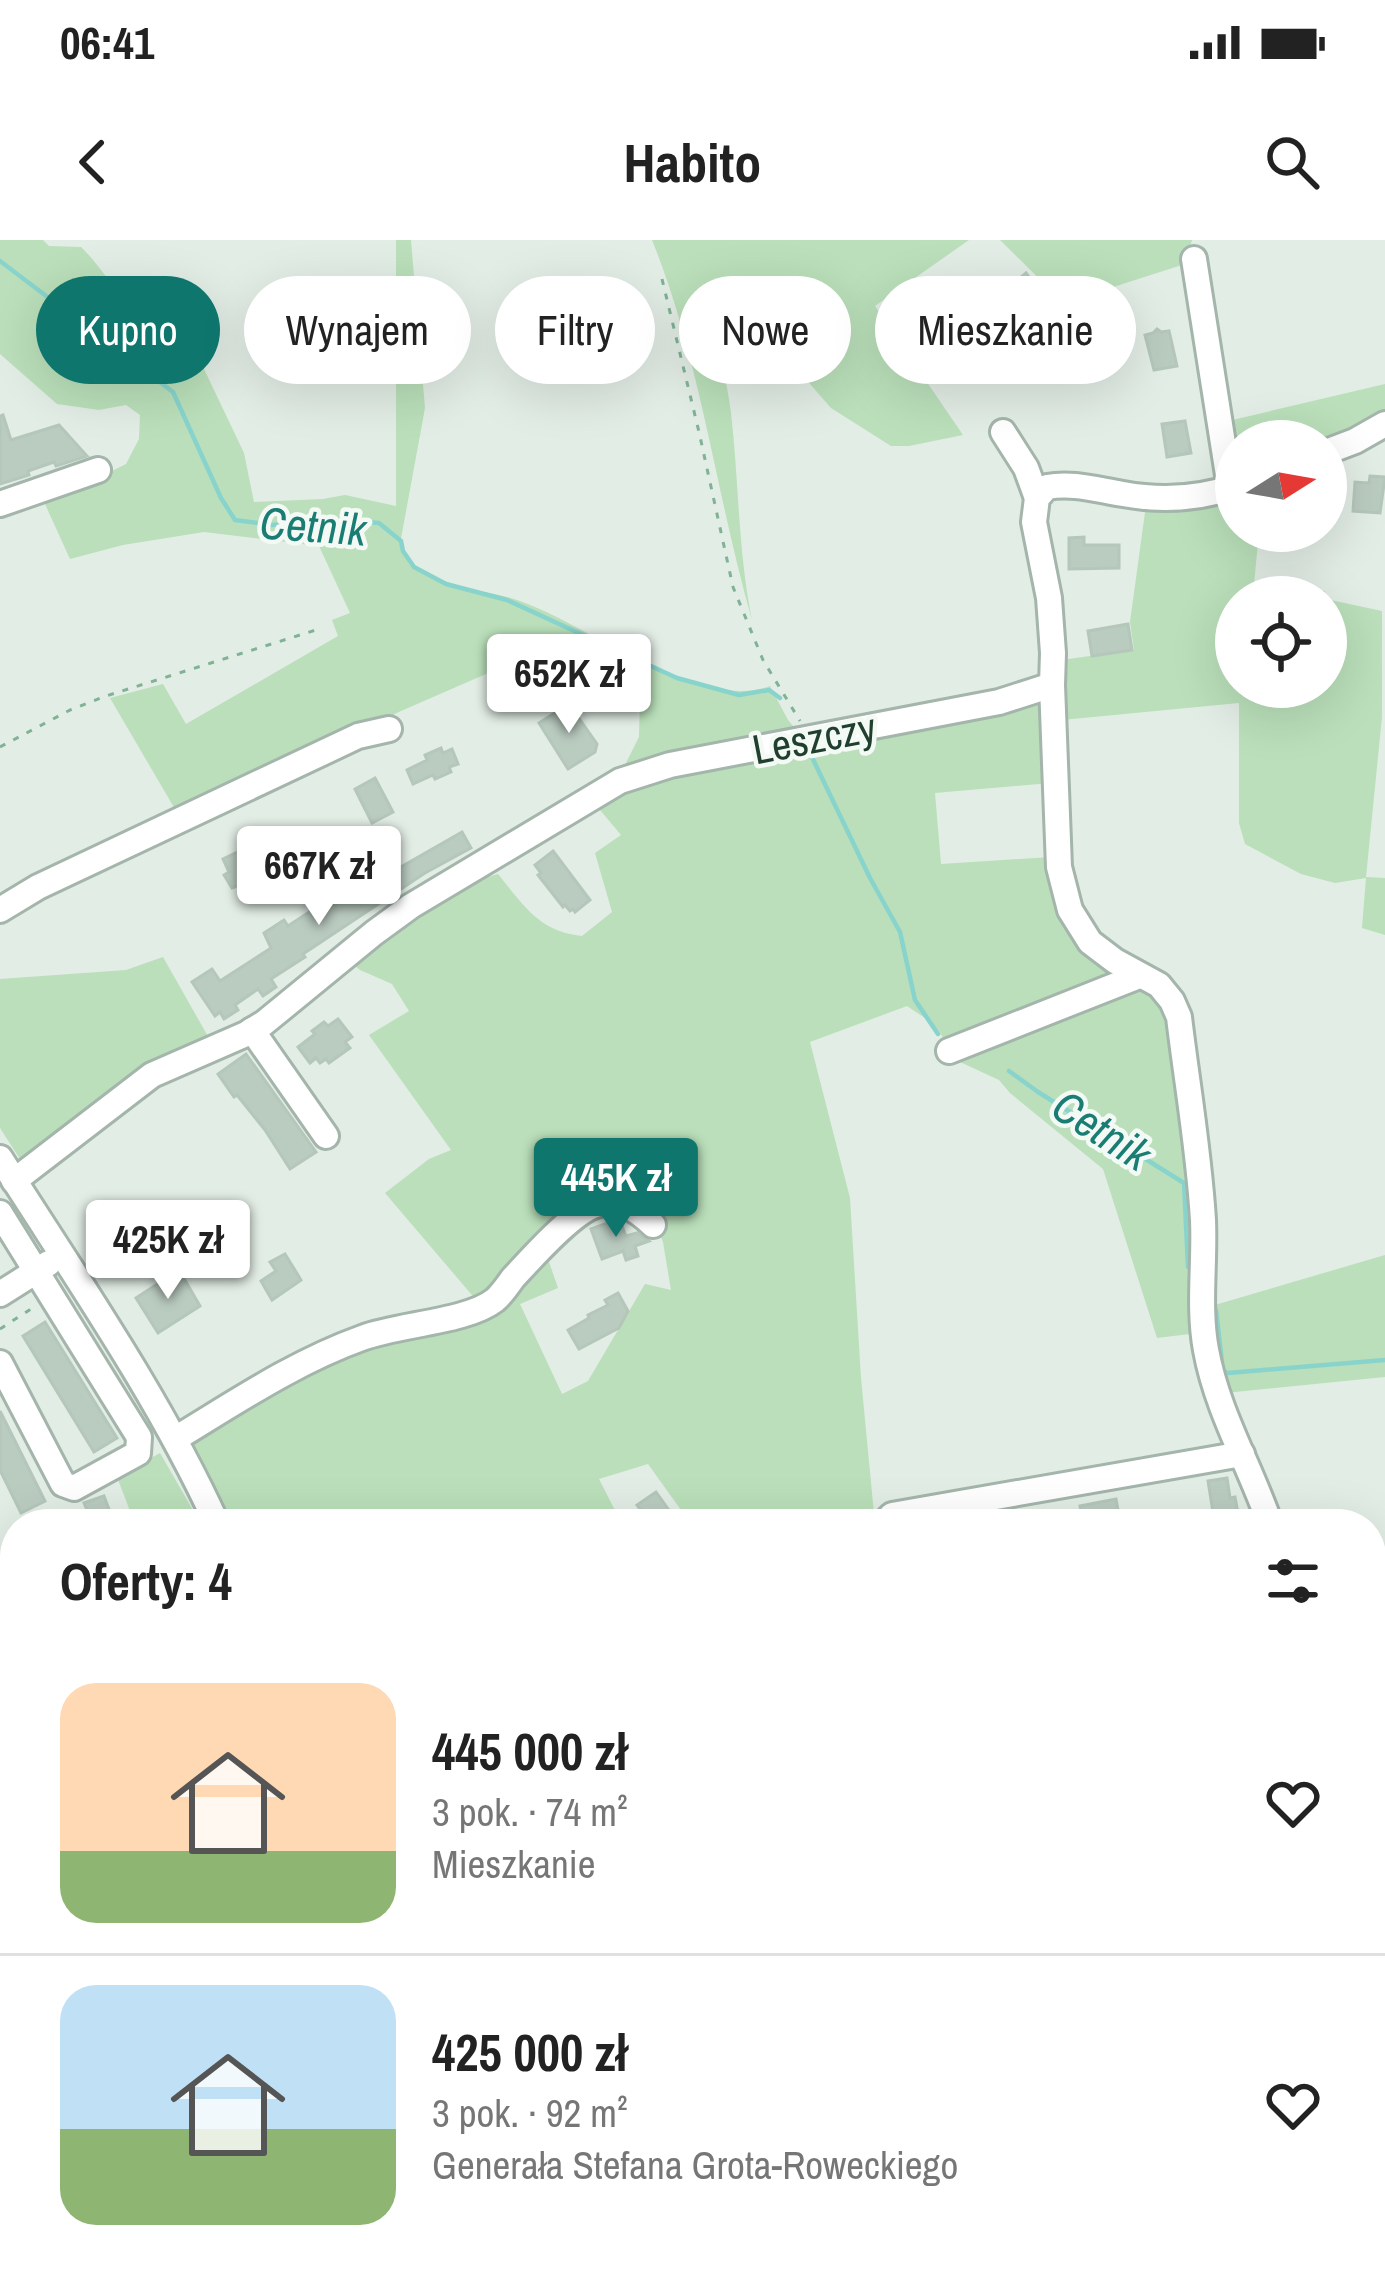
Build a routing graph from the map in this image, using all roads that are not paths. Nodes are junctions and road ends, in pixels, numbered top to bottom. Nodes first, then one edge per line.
1 (1194, 259) dead end
2 (1222, 420) edge
3 (1385, 424) edge
4 (1003, 432) dead end
5 (1347, 444) edge
6 (98, 470) dead end
7 (1215, 491) edge
8 (1037, 498) junction
9 (0, 504) edge
10 (1052, 685) junction
11 (388, 729) dead end
12 (0, 910) edge
13 (1139, 976) junction
14 (252, 1030) junction
15 (949, 1052) dead end
16 (326, 1136) dead end
17 (0, 1159) edge
18 (14, 1181) junction
19 (0, 1213) edge
20 (653, 1225) dead end
21 (62, 1255) junction
22 (37, 1271) junction
23 (0, 1294) edge
24 (0, 1363) edge
25 (175, 1439) junction
26 (1242, 1454) junction
27 (210, 1509) edge
28 (926, 1509) edge
29 (1264, 1509) edge

1 - 2 street
3 - 5 street
4 - 8 street
6 - 9 street
7 - 8 street
8 - 10 street
10 - 13 street
10 - 14 street, Leszczy
11 - 12 street
13 - 15 street
13 - 26 street
14 - 16 street
14 - 18 street, Leszczy
17 - 18 street
18 - 21 street
19 - 22 street
20 - 25 street
21 - 22 street
21 - 25 street
22 - 23 street
22 - 24 street
25 - 27 street
26 - 28 street
26 - 29 street

